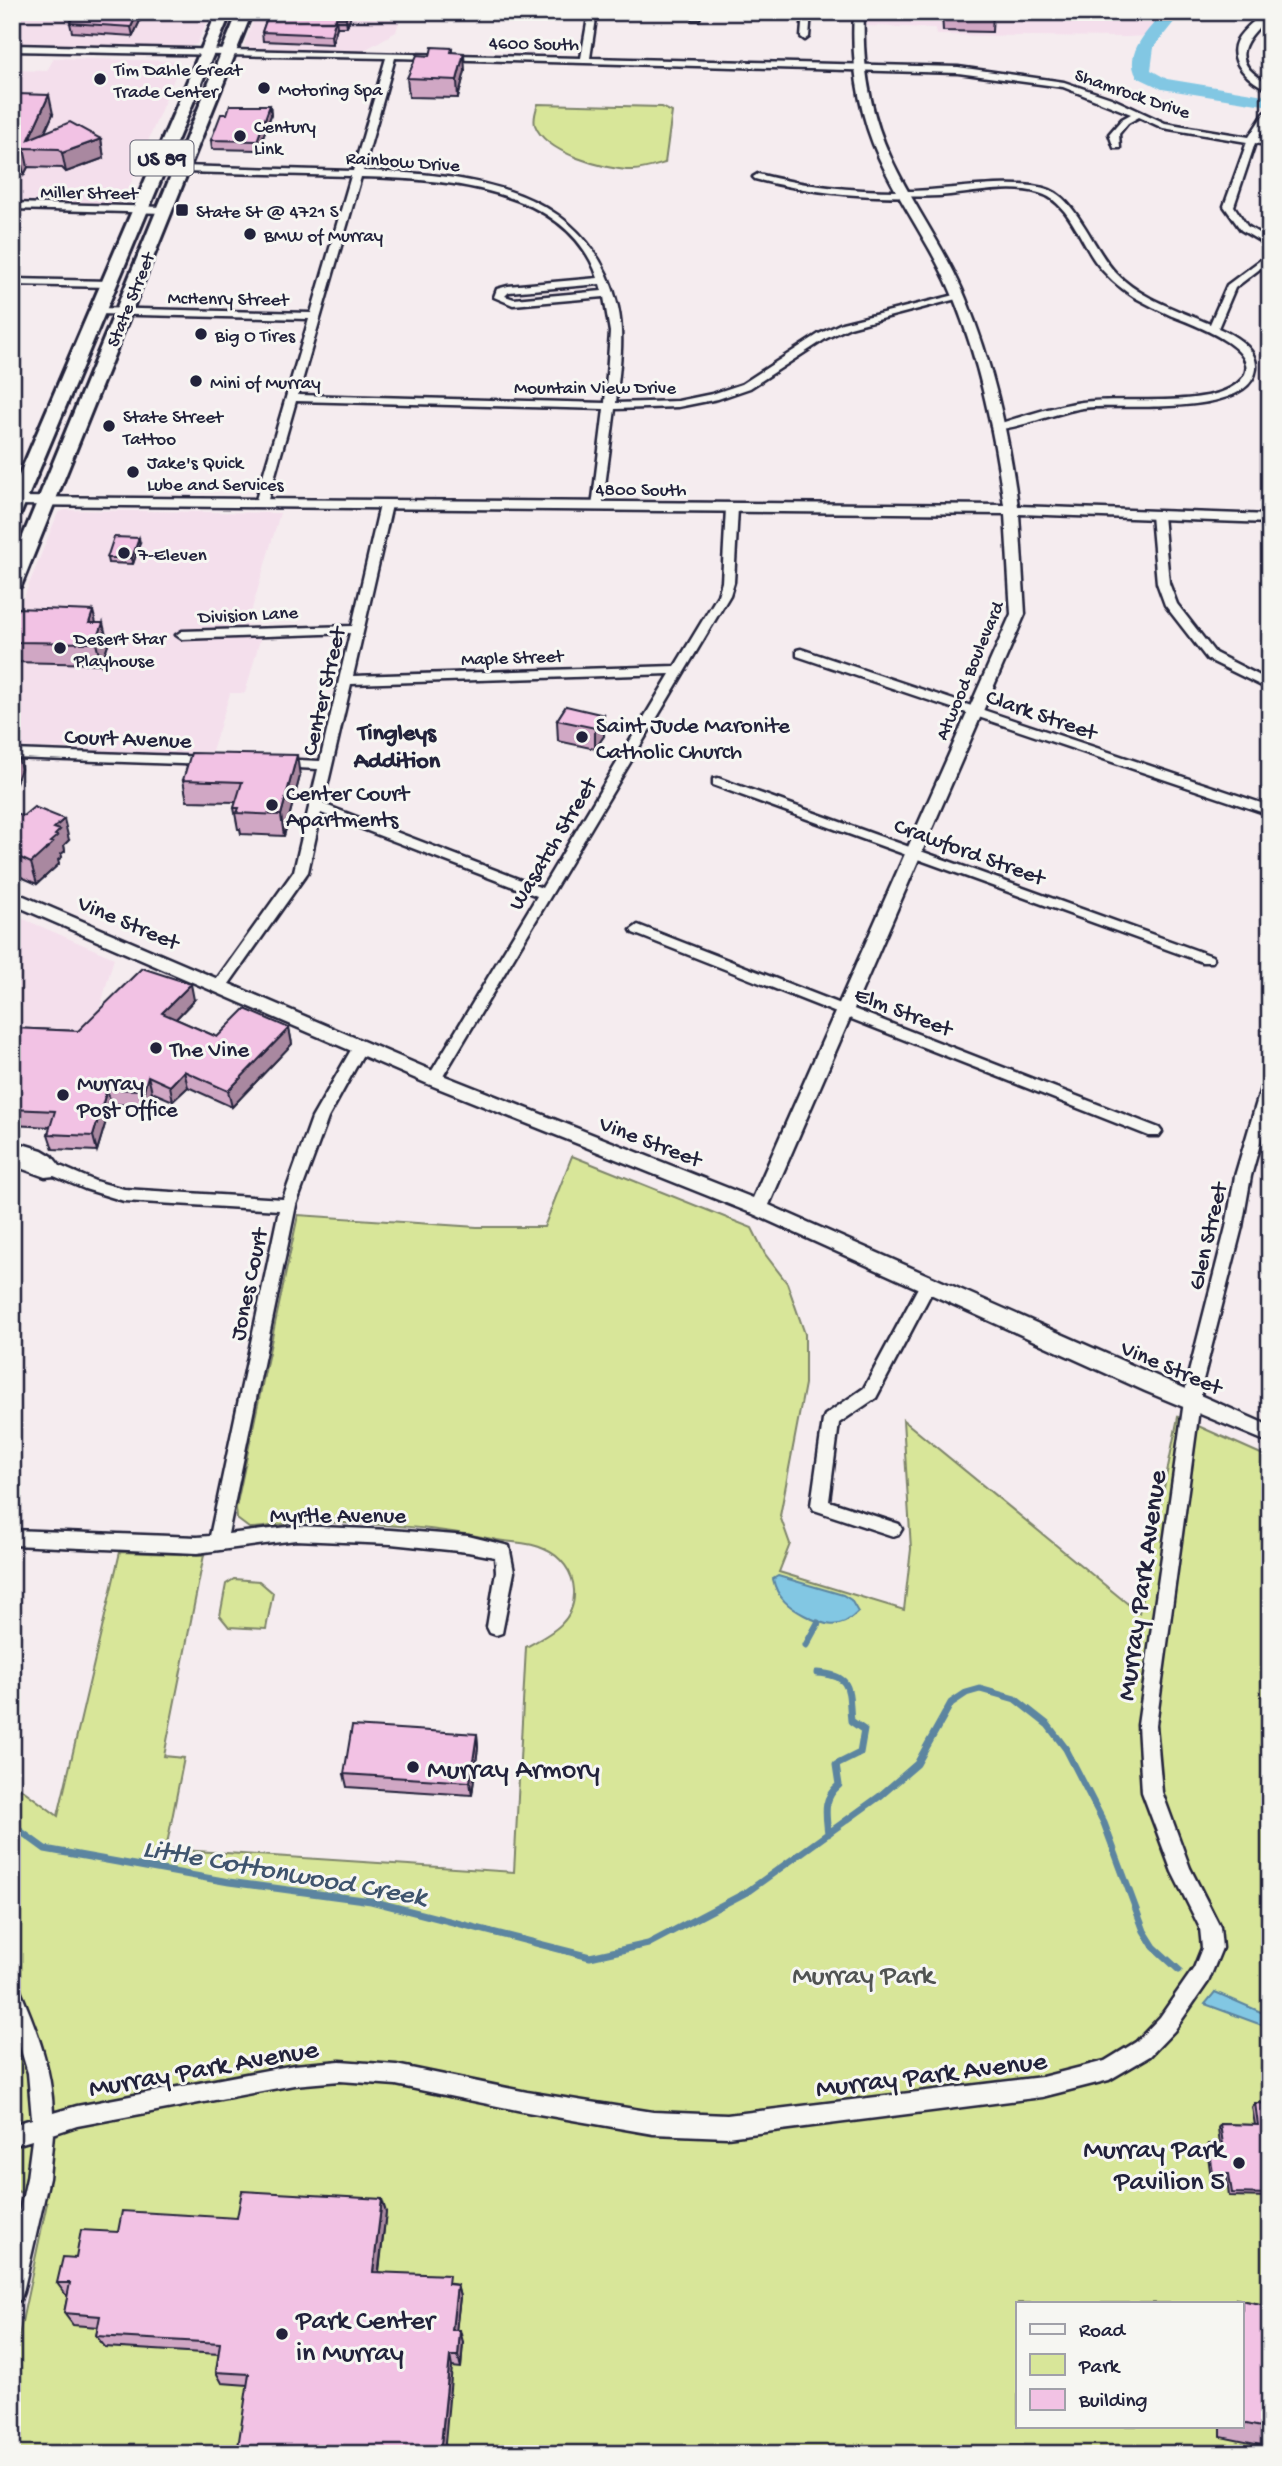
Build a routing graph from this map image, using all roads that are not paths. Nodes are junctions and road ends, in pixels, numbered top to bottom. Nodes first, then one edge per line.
1 (224, 12) edge
2 (245, 12) edge
3 (593, 12) edge
4 (807, 12) edge
5 (859, 12) edge
6 (1269, 12) edge
7 (805, 37) dead end
8 (12, 48) edge
9 (229, 52) junction
10 (204, 57) junction
11 (391, 57) junction
12 (585, 60) junction
13 (860, 66) junction
14 (1270, 88) edge
15 (1270, 111) edge
16 (1138, 114) junction
17 (1252, 140) junction
18 (1270, 143) edge
19 (1117, 146) dead end
20 (181, 169) junction
21 (358, 174) junction
22 (758, 177) dead end
23 (905, 194) junction
24 (12, 206) edge
25 (141, 209) junction
26 (165, 210) junction
27 (1270, 244) edge
28 (1270, 256) edge
29 (606, 280) junction
30 (12, 282) edge
31 (110, 284) junction
32 (610, 293) junction
33 (959, 297) junction
34 (98, 311) junction
35 (124, 311) junction
36 (316, 316) junction
37 (1213, 328) junction
38 (292, 398) junction
39 (610, 406) junction
40 (999, 427) junction
41 (47, 502) junction
42 (261, 503) junction
43 (14, 505) edge
44 (386, 505) junction
45 (598, 507) junction
46 (732, 508) junction
47 (1010, 510) junction
48 (1157, 515) junction
49 (1270, 519) edge
50 (12, 586) edge
51 (358, 629) junction
52 (182, 635) dead end
53 (801, 653) dead end
54 (679, 670) junction
55 (346, 680) junction
56 (1270, 686) edge
57 (972, 712) junction
58 (12, 754) edge
59 (222, 761) edge
60 (261, 762) edge
61 (326, 765) junction
62 (718, 782) dead end
63 (316, 806) junction
64 (1270, 811) edge
65 (914, 853) junction
66 (545, 894) junction
67 (12, 897) edge
68 (638, 930) dead end
69 (1207, 958) dead end
70 (219, 987) junction
71 (844, 1011) junction
72 (360, 1047) junction
73 (434, 1079) junction
74 (1270, 1081) edge
75 (1154, 1132) dead end
76 (12, 1147) edge
77 (12, 1159) edge
78 (55, 1170) junction
79 (288, 1205) junction
80 (758, 1208) junction
81 (928, 1284) junction
82 (1193, 1402) junction
83 (1270, 1435) edge
84 (893, 1529) dead end
85 (12, 1537) edge
86 (218, 1545) junction
87 (496, 1627) dead end
88 (12, 1995) edge
89 (44, 2127) junction
90 (12, 2136) edge
91 (12, 2292) edge

1 - 10 main road, State Street / US 89
2 - 9 main road, State Street / US 89
3 - 12 street
4 - 7 street
5 - 13 street, Atwood Boulevard
6 - 14 street
8 - 10 street, 4600 South
9 - 10 street, 4600 South
9 - 11 street, 4600 South
9 - 20 main road, State Street / US 89
10 - 25 main road, State Street / US 89
11 - 12 street, 4600 South
11 - 21 street
12 - 13 street, 4600 South
13 - 16 street, Shamrock Drive
13 - 23 street, Atwood Boulevard
15 - 17 street
16 - 17 street, Shamrock Drive
16 - 19 street
17 - 18 street, Shamrock Drive
17 - 27 street
20 - 21 street, Rainbow Drive
20 - 26 main road, State Street / US 89
21 - 29 street, Rainbow Drive
21 - 36 street
22 - 23 street
23 - 33 street, Atwood Boulevard
23 - 37 street
24 - 25 street, Miller Street
25 - 26 street, Miller Street
25 - 31 main road, State Street / US 89
26 - 35 main road, State Street / US 89
28 - 37 street
29 - 32 street, Rainbow Drive
29 - 32 street
30 - 31 street
31 - 34 main road, State Street / US 89
32 - 39 street, Rainbow Drive
33 - 39 street, Mountain View Drive
33 - 40 street, Atwood Boulevard
34 - 35 street, McHenry Street
34 - 43 main road, State Street / US 89
35 - 36 street, McHenry Street
35 - 41 main road, State Street / US 89
36 - 38 street
37 - 40 street
38 - 39 street, Mountain View Drive
38 - 42 street
39 - 45 street, Rainbow Drive
40 - 47 street, Atwood Boulevard
41 - 42 street, 4800 South
41 - 43 street, 4800 South
41 - 50 main road, State Street / US 89
42 - 44 street, 4800 South
44 - 45 street, 4800 South
44 - 51 street, Center Street
45 - 46 street, 4800 South
46 - 47 street, 4800 South
46 - 54 street, Wasatch Street
47 - 48 street, 4800 South
47 - 57 street, Atwood Boulevard
48 - 49 street, 4800 South
48 - 56 street
51 - 52 street, Division Lane
51 - 55 street, Center Street
53 - 57 street, Clark Street
54 - 55 street, Maple Street
54 - 66 street, Wasatch Street
55 - 61 street, Center Street
57 - 64 street, Clark Street
57 - 65 street, Atwood Boulevard
58 - 59 street, Court Avenue
60 - 61 street
61 - 63 street, Center Street
62 - 65 street, Crawford Street
63 - 66 street
63 - 70 street, Center Street
65 - 69 street, Crawford Street
65 - 71 street, Atwood Boulevard
66 - 73 street, Wasatch Street
67 - 70 street, Vine Street
68 - 71 street, Elm Street
70 - 72 street, Vine Street
71 - 75 street, Elm Street
71 - 80 street, Atwood Boulevard
72 - 73 street, Vine Street
72 - 79 street, Jones Court
73 - 80 street, Vine Street
74 - 82 street, Glen Street
76 - 78 street
77 - 78 street
78 - 79 street
79 - 86 street, Jones Court
80 - 81 street, Vine Street
81 - 82 street, Vine Street
81 - 84 street
82 - 83 street, Vine Street
82 - 89 street, Murray Park Avenue
85 - 86 street, Myrtle Avenue
86 - 87 street, Myrtle Avenue
88 - 89 street
89 - 90 street, Murray Park Avenue
89 - 91 street

